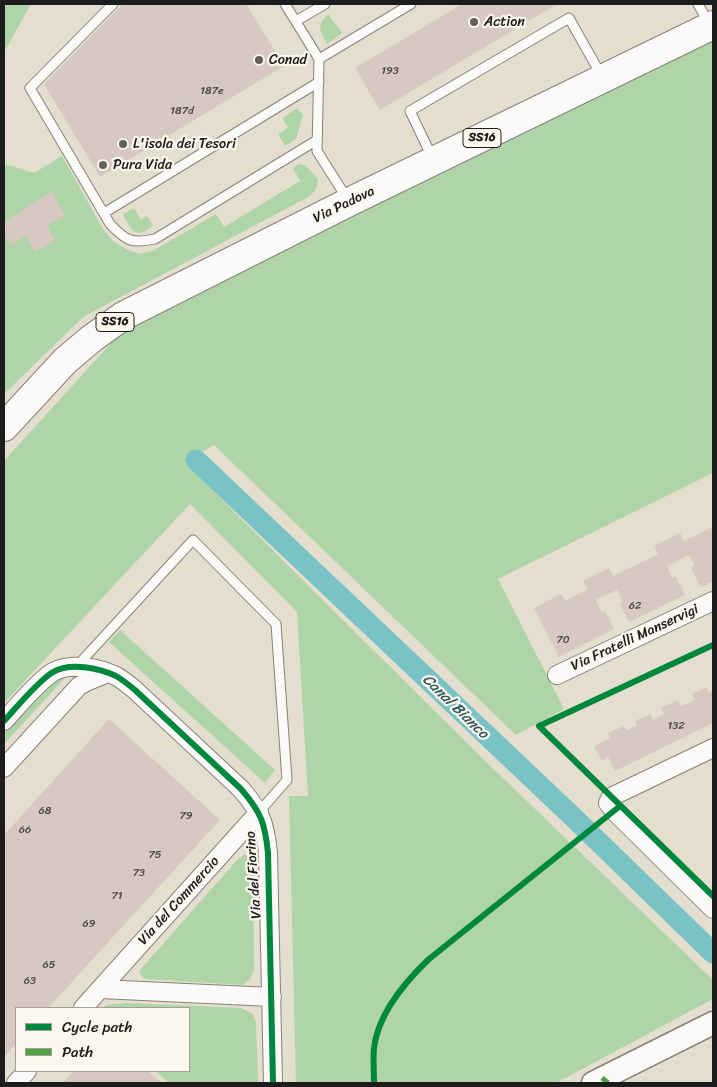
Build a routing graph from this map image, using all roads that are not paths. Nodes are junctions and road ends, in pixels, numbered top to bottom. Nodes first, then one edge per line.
1 (113, 4) edge
2 (285, 4) edge
3 (325, 4) edge
4 (411, 4) edge
5 (707, 19) edge
6 (296, 21) junction
7 (319, 59) junction
8 (599, 81) junction
9 (319, 82) junction
10 (317, 140) junction
11 (434, 161) junction
12 (350, 202) junction
13 (104, 213) junction
14 (4, 427) edge
15 (713, 601) edge
16 (76, 667) junction
17 (108, 673) junction
18 (557, 676) dead end
19 (91, 680) junction
20 (4, 722) edge
21 (713, 748) edge
22 (4, 768) edge
23 (259, 812) junction
24 (713, 909) edge
25 (100, 989) junction
26 (272, 997) junction
27 (84, 1007) edge
28 (713, 1023) edge
29 (26, 1072) edge
30 (16, 1083) edge
31 (274, 1083) edge
32 (593, 1083) edge

1 - 13 lane
2 - 6 lane
3 - 6 lane
4 - 7 lane
5 - 8 main road, Via Padova / SS16
6 - 7 lane
7 - 9 lane
8 - 11 main road, Via Padova / SS16
8 - 11 lane
9 - 10 lane
9 - 13 lane
10 - 12 lane
10 - 13 lane
11 - 12 main road, Via Padova / SS16
12 - 14 main road, Via Padova / SS16
15 - 18 street, Via Fratelli Manservigi
16 - 17 street, Via del Fiorino
16 - 19 lane
16 - 20 street
16 - 23 lane
17 - 19 street
17 - 23 street, Via del Fiorino
19 - 22 street
21 - 24 street
23 - 25 street, Via del Commercio
23 - 26 street, Via del Fiorino
25 - 26 street
25 - 27 street, Via del Commercio
26 - 31 street, Via del Fiorino
28 - 32 street
29 - 30 street

